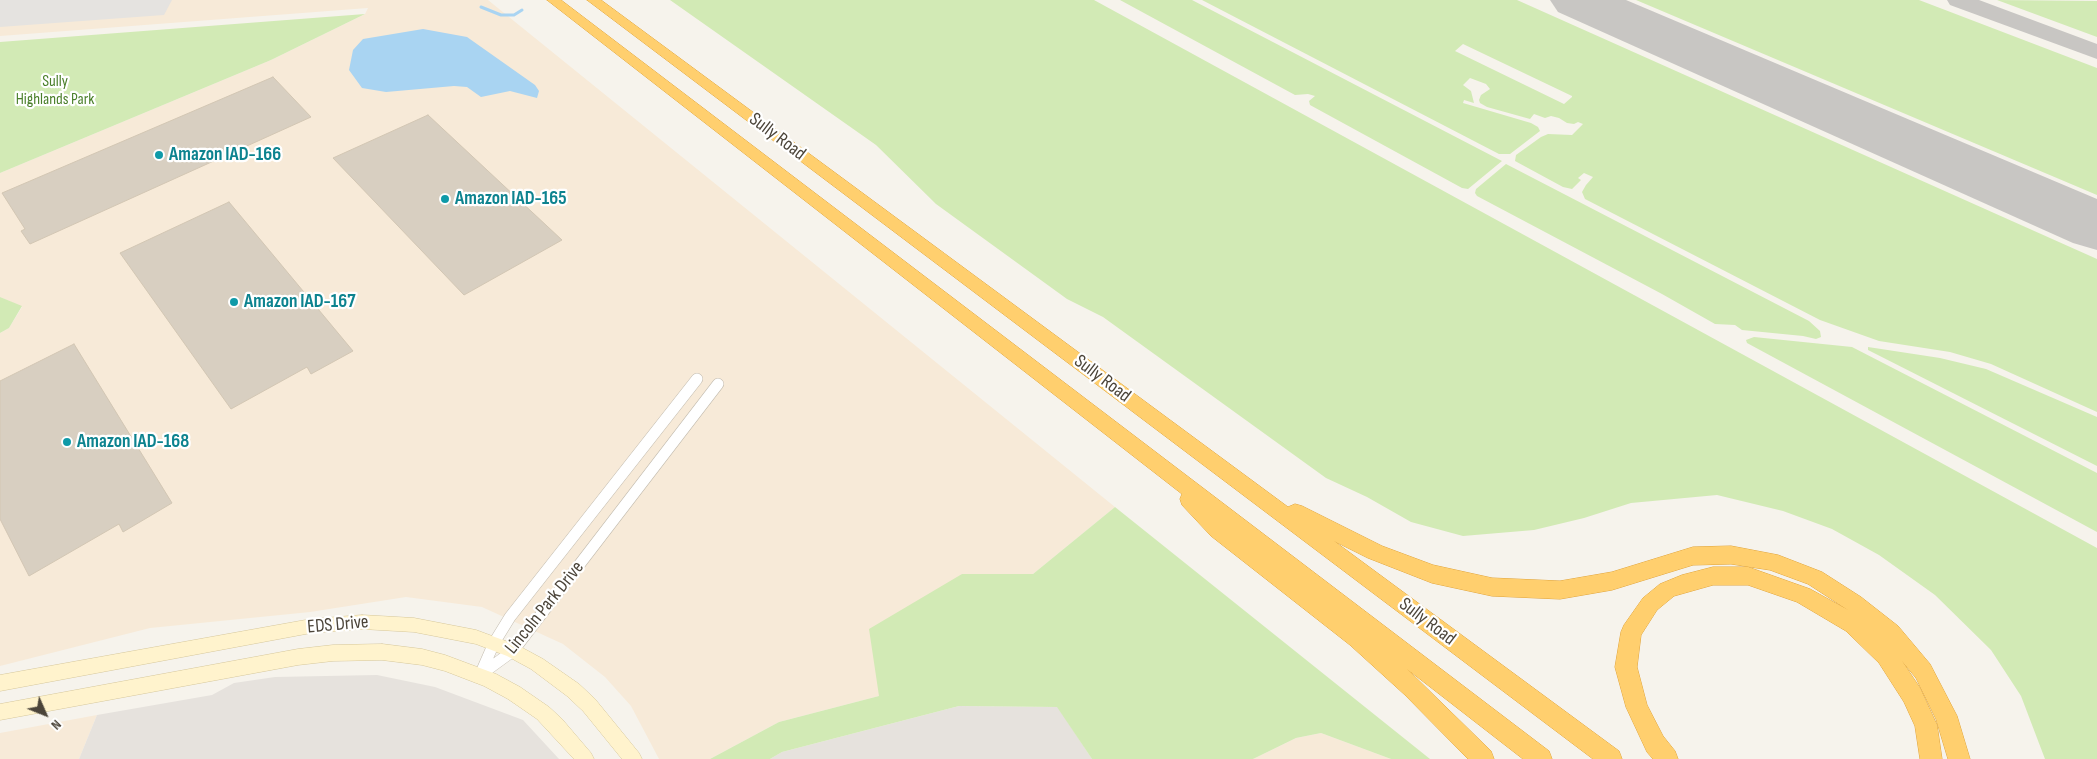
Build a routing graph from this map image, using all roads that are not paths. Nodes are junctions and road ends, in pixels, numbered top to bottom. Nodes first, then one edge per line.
1 (541, 0) edge
2 (553, 0) edge
3 (593, 0) edge
4 (609, 0) edge
5 (583, 23) junction
6 (636, 32) junction
7 (696, 378) dead end
8 (718, 384) dead end
9 (1145, 454) junction
10 (1229, 474) junction
11 (494, 643) junction
12 (513, 651) junction
13 (480, 675) junction
14 (0, 683) edge
15 (0, 712) edge
16 (585, 759) edge
17 (633, 759) edge
18 (1483, 759) edge
19 (1541, 759) edge
20 (1611, 759) edge
21 (1666, 759) edge
22 (1931, 759) edge
23 (1959, 759) edge

1 - 5 highway
2 - 5 highway, Sully Road
3 - 6 highway, Sully Road
4 - 6 highway
5 - 9 highway, Sully Road
6 - 10 highway, Sully Road
7 - 11 street, Lincoln Park Drive
8 - 12 street, Lincoln Park Drive
9 - 18 highway
9 - 19 highway, Sully Road
10 - 20 highway, Sully Road
10 - 23 highway
11 - 12 street, EDS Drive
11 - 13 street, Lincoln Park Drive
11 - 14 street, EDS Drive
12 - 13 street, Lincoln Park Drive
12 - 17 street, EDS Drive
13 - 15 street, EDS Drive
13 - 16 street, EDS Drive
21 - 22 highway

